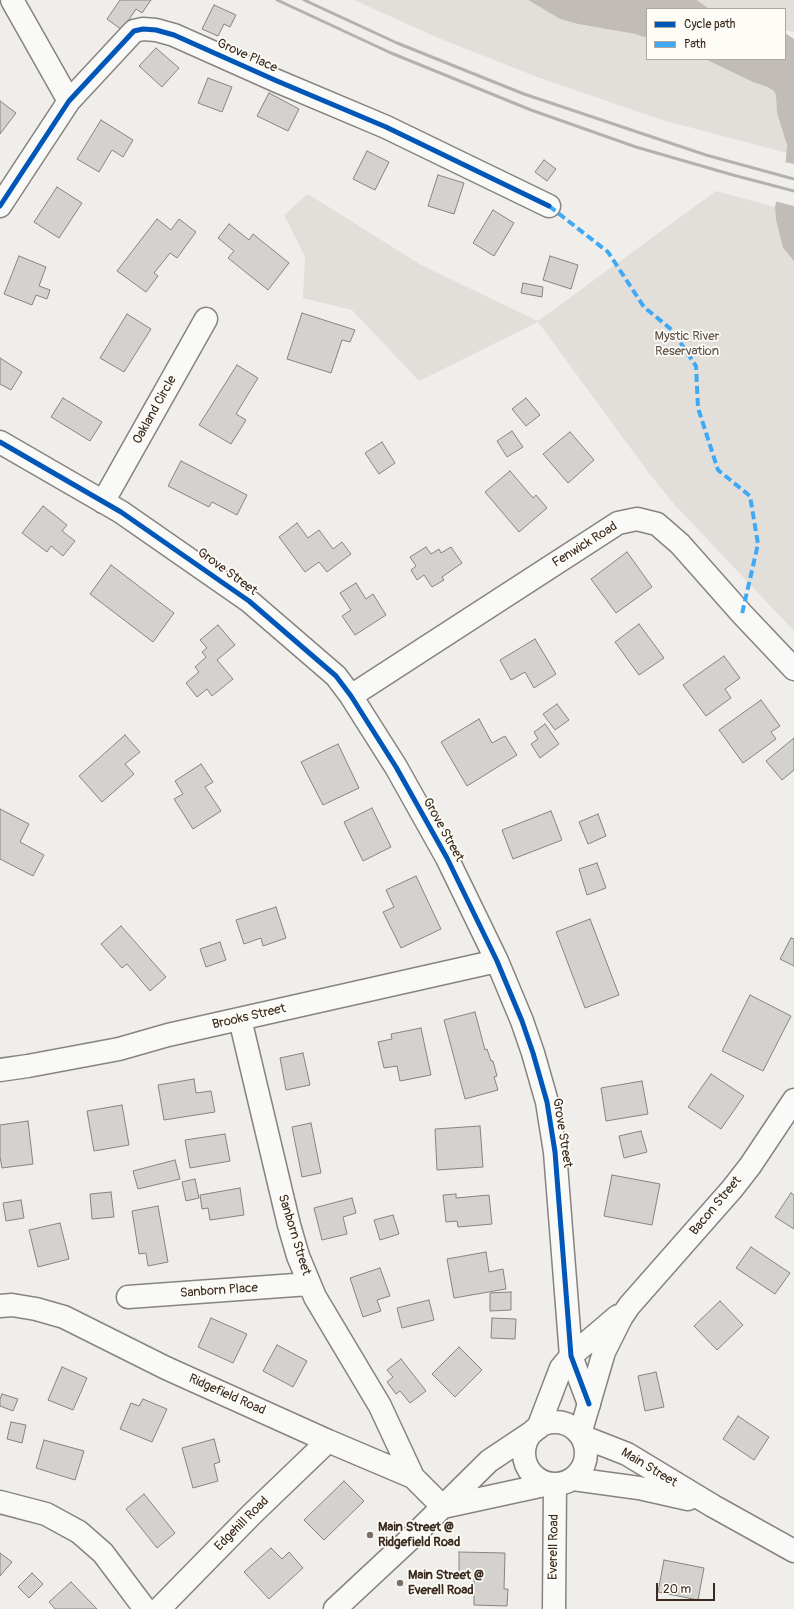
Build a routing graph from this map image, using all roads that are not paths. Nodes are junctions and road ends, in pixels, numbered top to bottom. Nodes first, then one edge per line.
1 (12, 0) edge
2 (70, 101) junction
3 (0, 206) edge
4 (549, 206) dead end
5 (206, 319) dead end
6 (0, 442) edge
7 (103, 502) junction
8 (794, 669) edge
9 (351, 696) junction
10 (497, 961) junction
11 (240, 1019) junction
12 (0, 1070) edge
13 (794, 1100) edge
14 (310, 1284) junction
15 (128, 1297) dead end
16 (0, 1306) edge
17 (629, 1306) junction
18 (571, 1356) junction
19 (589, 1404) junction
20 (536, 1429) junction
21 (581, 1435) junction
22 (328, 1441) junction
23 (413, 1477) junction
24 (559, 1483) junction
25 (0, 1502) edge
26 (713, 1506) junction
27 (443, 1507) junction
28 (794, 1550) edge
29 (145, 1609) edge
30 (159, 1609) edge
31 (335, 1609) edge
32 (554, 1609) edge

1 - 2 street
2 - 3 street, Grove Place
2 - 4 street, Grove Place
5 - 7 street, Oakland Circle
6 - 7 street, Grove Street
7 - 9 street, Grove Street
8 - 9 street, Fenwick Road
9 - 10 street, Grove Street
10 - 11 street, Brooks Street
10 - 18 street, Grove Street
11 - 12 street, Brooks Street
11 - 14 street, Sanborn Street
13 - 17 street, Bacon Street
14 - 15 street, Sanborn Place
14 - 23 street, Sanborn Street
16 - 22 street, Ridgefield Road
17 - 18 street, Bacon Street
17 - 19 street, Bacon Street
18 - 19 street, Grove Street
18 - 20 street, Bacon Street
19 - 21 street, Bacon Street
20 - 21 street
20 - 24 street
20 - 27 street
21 - 24 street
21 - 26 street, Main Street
22 - 23 street, Ridgefield Road
22 - 30 street, Edgehill Road
23 - 27 street, Ridgefield Road
24 - 26 street, Main Street
24 - 27 street, Main Street
24 - 32 street, Everell Road
25 - 29 street
26 - 28 street, Main Street
27 - 31 street

